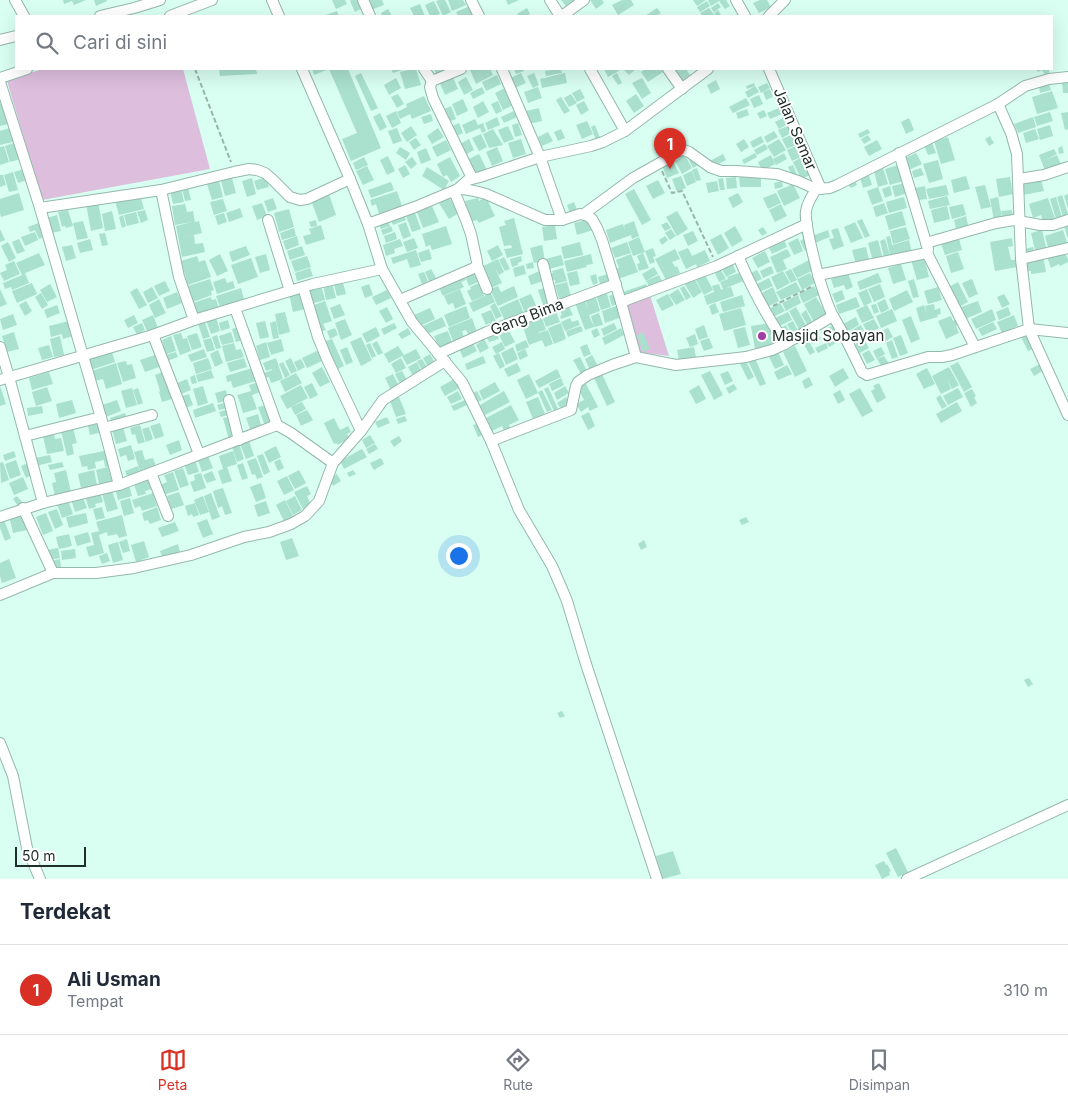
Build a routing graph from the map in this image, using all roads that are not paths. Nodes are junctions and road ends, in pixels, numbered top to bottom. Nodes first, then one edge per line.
1 (15, 0) edge
2 (160, 0) edge
3 (272, 0) edge
4 (363, 0) edge
5 (471, 0) edge
6 (550, 0) edge
7 (584, 0) edge
8 (736, 0) edge
9 (785, 0) edge
10 (207, 1) edge
11 (135, 12) edge
12 (195, 12) edge
13 (23, 15) edge
14 (109, 15) edge
15 (176, 15) edge
16 (279, 15) edge
17 (370, 15) edge
18 (478, 15) edge
19 (560, 15) edge
20 (562, 15) edge
21 (744, 15) edge
22 (770, 15) edge
23 (15, 36) edge
24 (0, 40) edge
25 (25, 70) edge
26 (302, 70) edge
27 (425, 70) edge
28 (459, 70) edge
29 (502, 70) edge
30 (591, 70) edge
31 (669, 70) edge
32 (707, 70) edge
33 (769, 70) edge
34 (1068, 77) edge
35 (0, 80) edge
36 (432, 82) junction
37 (682, 89) junction
38 (998, 104) junction
39 (625, 131) junction
40 (899, 153) junction
41 (540, 157) junction
42 (1068, 167) edge
43 (350, 179) junction
44 (1019, 179) junction
45 (462, 185) junction
46 (818, 189) junction
47 (161, 190) junction
48 (40, 208) junction
49 (584, 214) junction
50 (268, 220) dead end
51 (562, 220) junction
52 (1068, 220) edge
53 (1019, 222) junction
54 (368, 224) junction
55 (807, 224) junction
56 (926, 248) junction
57 (1068, 248) edge
58 (738, 256) junction
59 (1021, 259) junction
60 (543, 264) dead end
61 (477, 265) junction
62 (382, 269) junction
63 (819, 278) junction
64 (616, 284) junction
65 (303, 287) junction
66 (487, 289) dead end
67 (290, 291) junction
68 (400, 300) junction
69 (621, 302) junction
70 (554, 307) junction
71 (235, 308) junction
72 (833, 316) junction
73 (194, 320) junction
74 (1029, 329) junction
75 (1068, 332) edge
76 (153, 335) junction
77 (785, 344) junction
78 (0, 347) edge
79 (975, 347) junction
80 (82, 356) junction
81 (442, 357) junction
82 (636, 357) junction
83 (5, 379) edge
84 (229, 400) dead end
85 (1068, 414) edge
86 (152, 415) dead end
87 (101, 418) junction
88 (276, 425) junction
89 (104, 428) junction
90 (361, 432) junction
91 (25, 436) junction
92 (238, 440) junction
93 (491, 440) junction
94 (199, 454) junction
95 (333, 463) junction
96 (151, 473) junction
97 (119, 485) junction
98 (43, 503) junction
99 (24, 508) junction
100 (168, 516) dead end
101 (0, 517) edge
102 (53, 573) junction
103 (0, 595) edge
104 (0, 743) edge
105 (1068, 805) edge
106 (40, 879) edge
107 (657, 879) edge
108 (907, 879) edge

1 - 13 street
2 - 11 street
3 - 16 street
4 - 17 street
5 - 18 street
6 - 19 street
7 - 20 street
8 - 21 street
9 - 22 street
10 - 12 street
11 - 14 street
12 - 15 street
23 - 24 street
25 - 35 street
26 - 43 street
27 - 36 street
28 - 36 street
29 - 41 street
30 - 39 street
31 - 37 street
32 - 37 street
33 - 46 street, Jalan Semar
34 - 38 street
35 - 48 street
36 - 45 street
37 - 39 street
38 - 40 street
38 - 44 street
39 - 41 street
40 - 46 street
40 - 56 street
41 - 45 street
41 - 51 street
42 - 44 street
43 - 47 street
43 - 54 street
44 - 53 street
45 - 51 street
45 - 54 street
45 - 61 street
46 - 49 street
46 - 55 street
47 - 48 street
47 - 73 street
48 - 80 street
49 - 51 street
49 - 64 street
50 - 67 street
52 - 53 street
53 - 56 street
53 - 59 street
54 - 62 street
55 - 58 street
55 - 63 street
56 - 63 street
56 - 79 street
57 - 59 street
58 - 69 street
58 - 77 street
59 - 74 street
60 - 70 street
61 - 66 street
61 - 68 street
62 - 65 street
62 - 68 street
63 - 72 street
64 - 69 street
64 - 70 street, Gang Bima
65 - 67 street
65 - 90 street
67 - 71 street
68 - 81 street
69 - 82 street
70 - 81 street, Gang Bima
71 - 73 street
71 - 88 street
72 - 77 street
72 - 79 street
73 - 76 street
74 - 75 street
74 - 79 street
74 - 85 street
76 - 80 street
76 - 94 street
77 - 82 street
78 - 83 street
80 - 83 street
80 - 87 street
81 - 90 street, Gang Bima
81 - 93 street
82 - 93 street
83 - 91 street
84 - 92 street
86 - 89 street
87 - 89 street
87 - 91 street
88 - 92 street
88 - 95 street
89 - 97 street
90 - 95 street, Gang Bima
91 - 98 street
92 - 94 street
93 - 107 street
94 - 96 street
95 - 102 street
96 - 97 street
96 - 100 street
97 - 98 street
98 - 99 street
99 - 101 street
99 - 102 street
102 - 103 street
104 - 106 street
105 - 108 street

